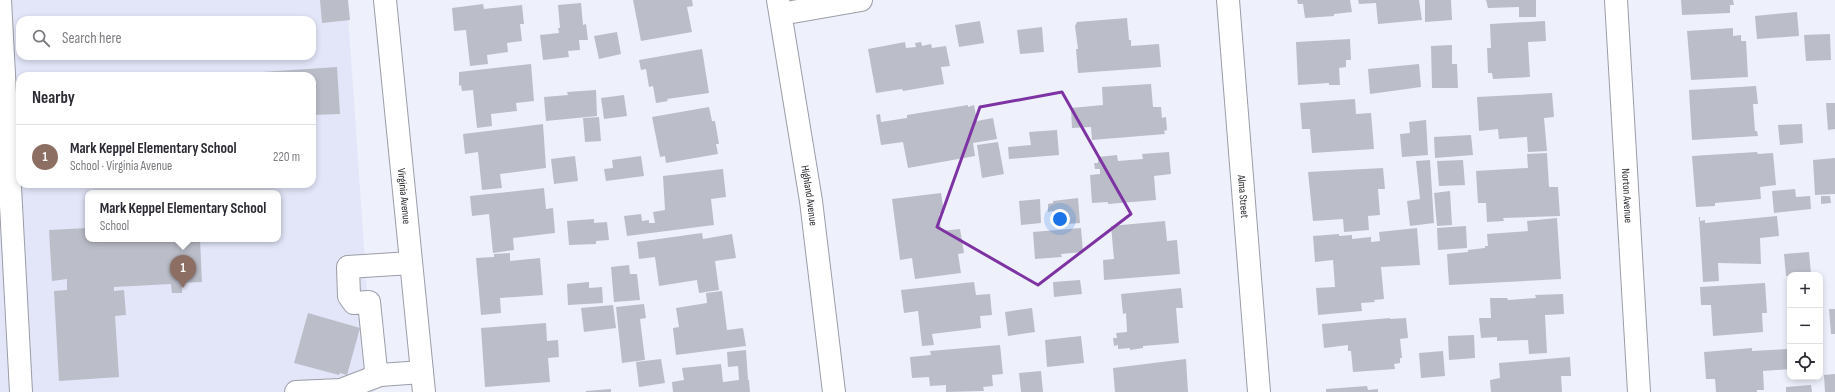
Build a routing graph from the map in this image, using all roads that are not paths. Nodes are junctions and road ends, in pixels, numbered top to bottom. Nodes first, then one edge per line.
1 (0, 0) edge
2 (385, 0) edge
3 (861, 0) edge
4 (1228, 0) edge
5 (1616, 0) edge
6 (780, 7) edge
7 (411, 263) junction
8 (380, 376) junction
9 (423, 382) edge
10 (21, 392) edge
11 (296, 392) edge
12 (834, 392) edge
13 (1259, 392) edge
14 (1639, 392) edge

1 - 10 street
2 - 7 street, Virginia Avenue
3 - 6 street
4 - 13 street, Alma Street
5 - 14 street, Norton Avenue
6 - 12 street, Highland Avenue
7 - 8 street
7 - 9 street, Virginia Avenue
8 - 9 street
8 - 11 street

